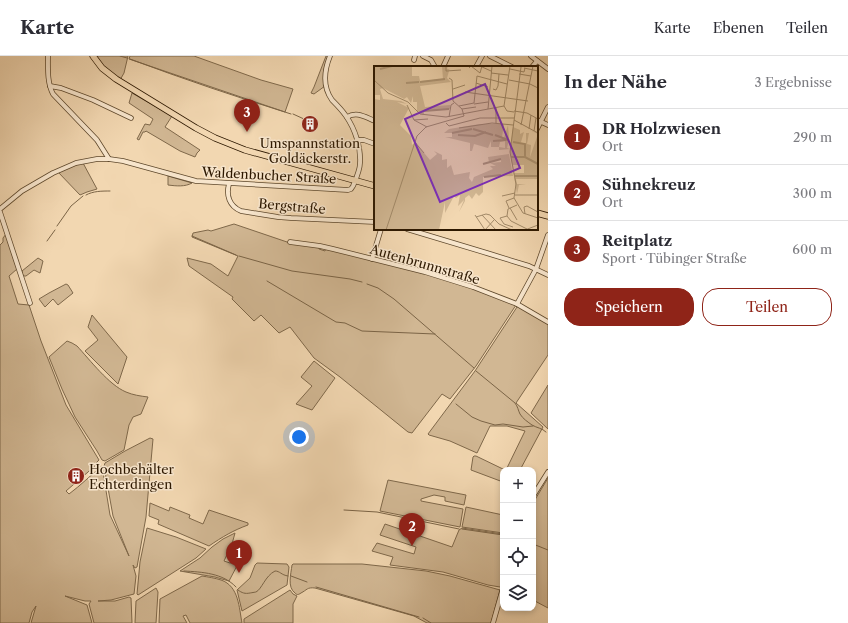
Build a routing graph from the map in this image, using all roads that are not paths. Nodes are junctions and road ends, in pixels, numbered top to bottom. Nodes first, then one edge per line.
1 (48, 56) edge
2 (93, 56) edge
3 (330, 56) edge
4 (423, 56) edge
5 (448, 56) edge
6 (482, 56) edge
7 (490, 56) edge
8 (531, 56) edge
9 (538, 61) junction
10 (434, 66) edge
11 (443, 66) edge
12 (477, 66) edge
13 (510, 66) edge
14 (533, 66) edge
15 (548, 68) edge
16 (50, 86) junction
17 (548, 107) edge
18 (347, 117) junction
19 (131, 118) dead end
20 (374, 121) edge
21 (539, 121) edge
22 (548, 126) edge
23 (358, 140) junction
24 (374, 144) edge
25 (109, 159) junction
26 (355, 181) junction
27 (229, 184) junction
28 (374, 186) edge
29 (0, 209) edge
30 (0, 212) edge
31 (538, 213) edge
32 (548, 216) edge
33 (374, 222) edge
34 (381, 230) edge
35 (410, 230) edge
36 (548, 235) edge
37 (290, 242) dead end
38 (372, 259) junction
39 (536, 269) junction
40 (548, 275) edge
41 (30, 303) dead end
42 (518, 304) junction
43 (548, 322) edge
44 (548, 472) edge
45 (536, 491) edge
46 (500, 598) edge
47 (493, 623) edge

1 - 16 street
2 - 26 main road
3 - 18 street
4 - 10 street
5 - 11 street
6 - 12 street
7 - 13 street
8 - 9 street
9 - 14 street
9 - 15 street
16 - 19 street
16 - 25 street
17 - 21 street
18 - 20 street
18 - 23 street
21 - 22 street
23 - 24 street
23 - 26 street
25 - 27 street, Waldenbucher Straße
25 - 29 street, Waldenbucher Straße
26 - 27 street, Waldenbucher Straße
26 - 28 main road
27 - 33 street, Bergstraße
30 - 41 street
31 - 32 main road
34 - 38 street
35 - 39 street
36 - 39 street
37 - 38 street, Autenbrunnstraße
38 - 42 street, Autenbrunnstraße
39 - 40 street
39 - 42 street
42 - 43 street, Autenbrunnstraße
44 - 45 street
46 - 47 street

